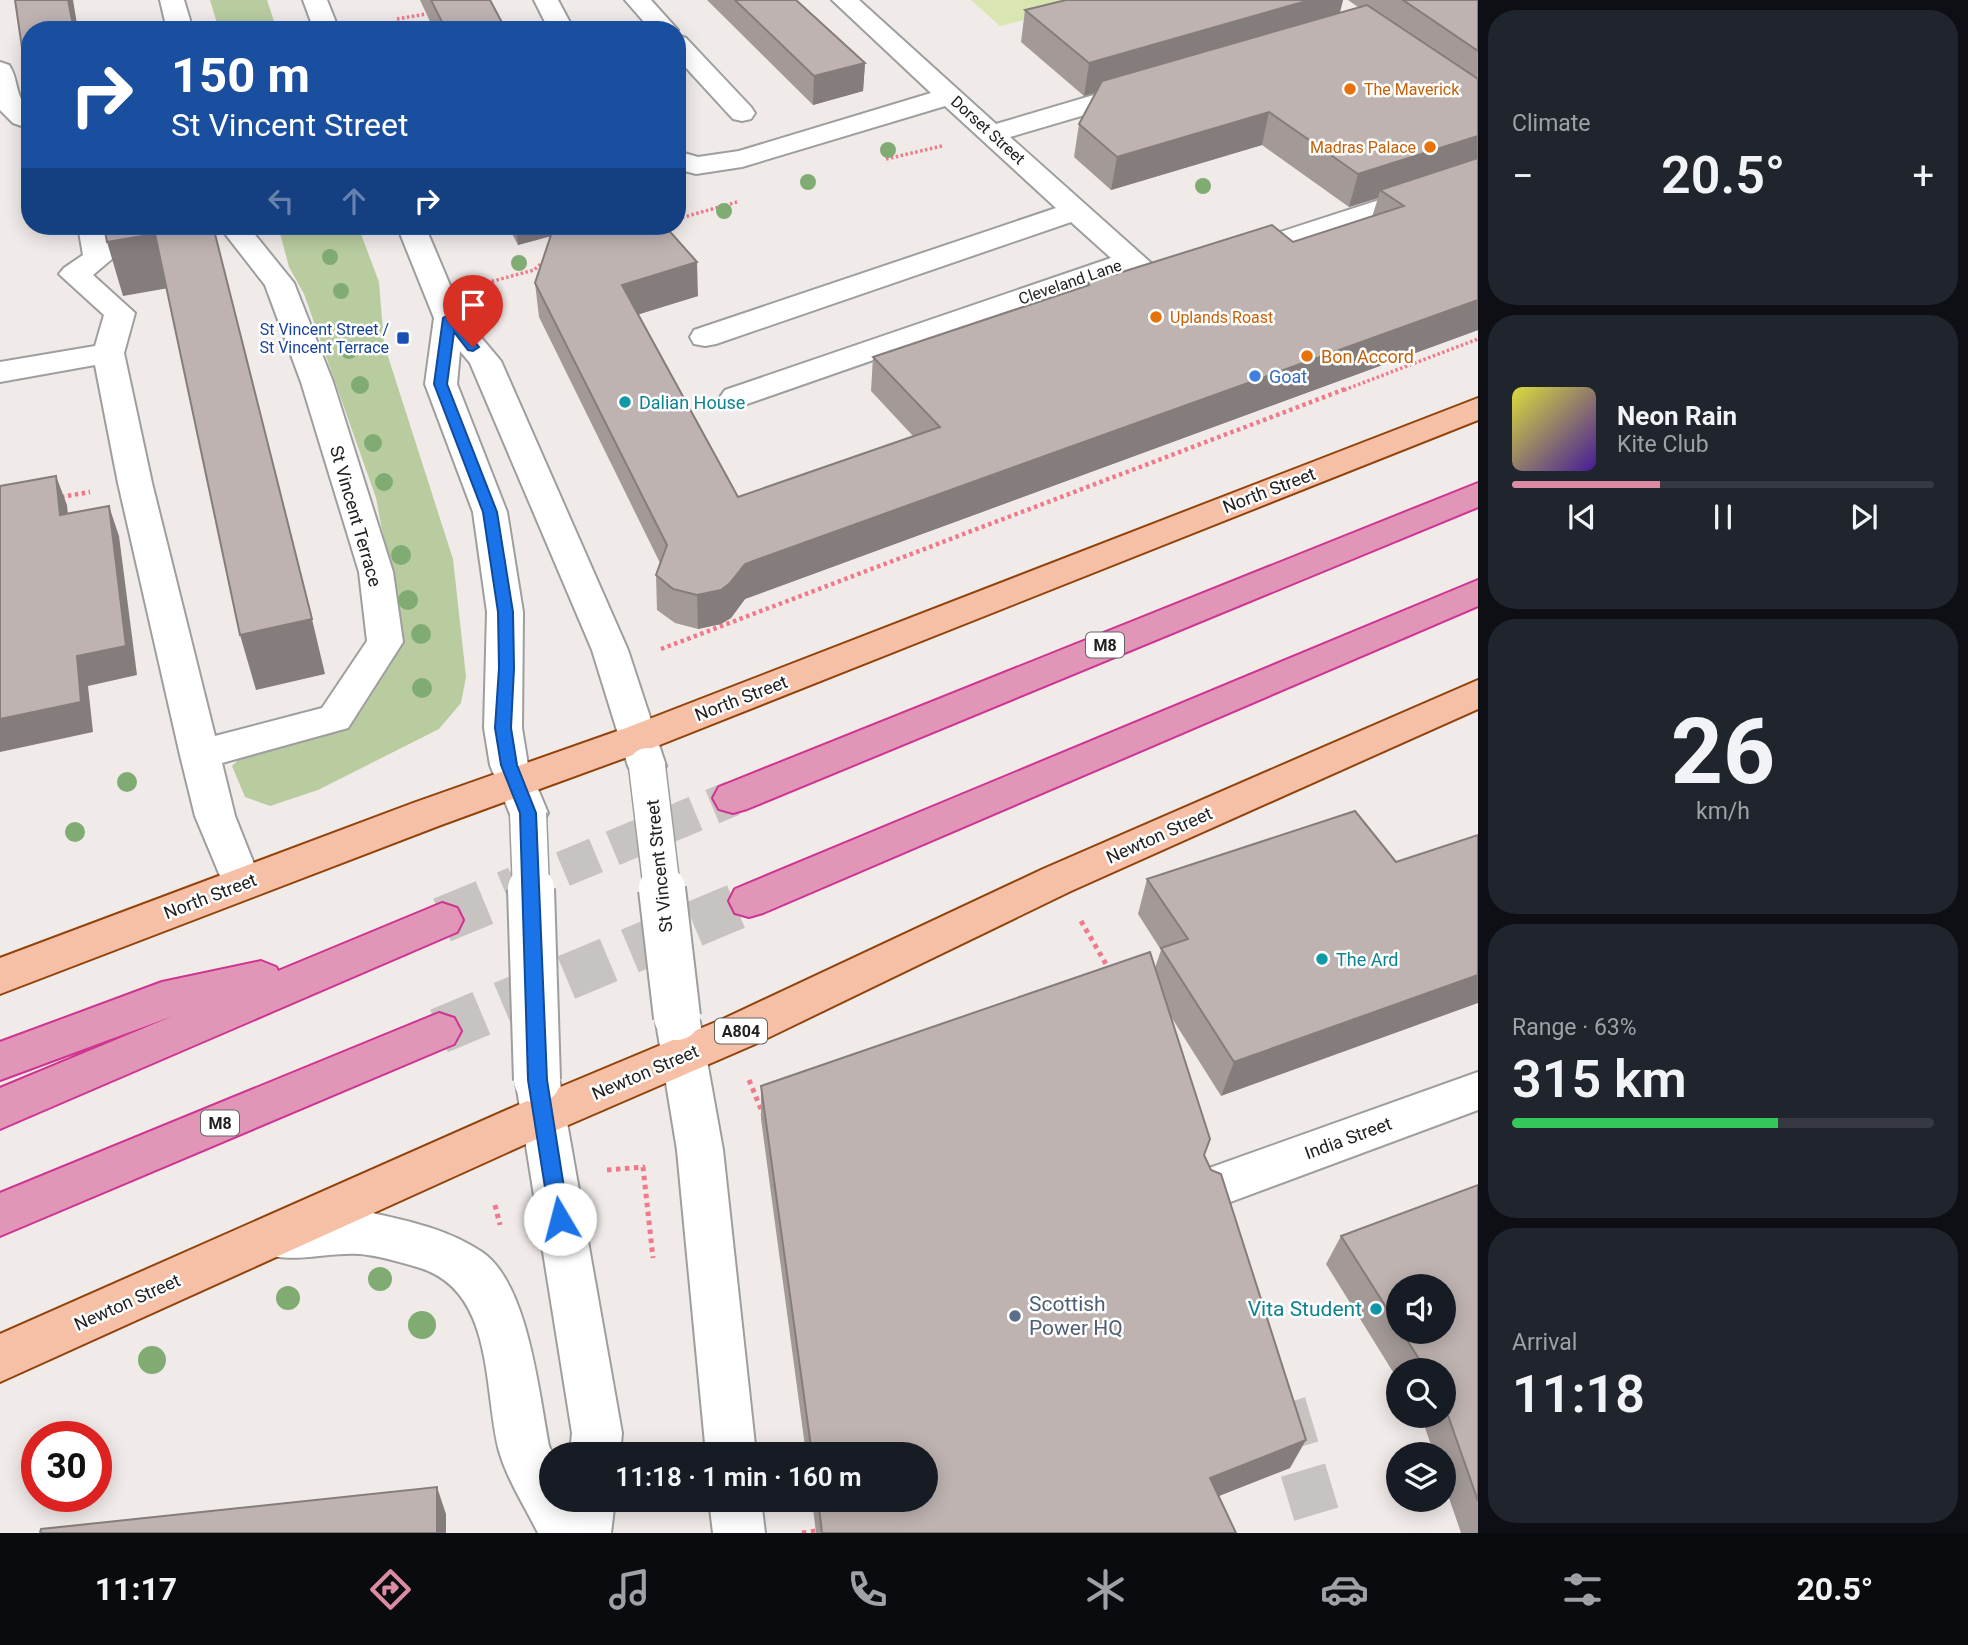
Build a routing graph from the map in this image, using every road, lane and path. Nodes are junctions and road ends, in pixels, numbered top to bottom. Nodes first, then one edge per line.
1 (172, 0) edge
2 (315, 0) edge
3 (546, 0) edge
4 (637, 0) edge
5 (844, 0) edge
6 (426, 14) dead end
7 (397, 19) dead end
8 (178, 21) edge
9 (323, 21) edge
10 (557, 21) edge
11 (657, 21) edge
12 (686, 53) edge
13 (0, 70) edge
14 (1163, 83) edge
15 (950, 96) junction
16 (742, 113) dead end
17 (21, 118) edge
18 (991, 134) junction
19 (686, 162) edge
20 (1478, 176) edge
21 (1076, 211) junction
22 (94, 235) edge
23 (240, 235) edge
24 (415, 235) edge
25 (552, 253) edge
26 (1131, 261) junction
27 (445, 307) junction
28 (705, 337) dead end
29 (1478, 339) edge
30 (108, 353) junction
31 (0, 372) edge
32 (736, 397) dead end
33 (1478, 408) edge
34 (135, 483) junction
35 (1478, 494) edge
36 (54, 499) edge
37 (1478, 592) edge
38 (660, 650) dead end
39 (1478, 694) edge
40 (643, 752) junction
41 (200, 755) junction
42 (733, 797) tunnel mouth
43 (522, 798) junction
44 (1057, 880) junction
45 (242, 884) junction
46 (749, 901) tunnel mouth
47 (442, 920) tunnel mouth
48 (345, 960) junction
49 (0, 976) edge
50 (1116, 981) edge
51 (439, 1031) tunnel mouth
52 (680, 1037) junction
53 (0, 1061) edge
54 (749, 1080) dead end
55 (1478, 1091) edge
56 (540, 1098) junction
57 (0, 1109) edge
58 (765, 1118) edge
59 (605, 1171) dead end
60 (1217, 1186) edge
61 (0, 1215) edge
62 (275, 1237) junction
63 (653, 1263) dead end
64 (0, 1358) edge
65 (596, 1442) edge
66 (730, 1442) edge
67 (588, 1512) edge
68 (736, 1512) edge
69 (816, 1531) edge
70 (566, 1533) edge
71 (585, 1533) edge
72 (739, 1533) edge
73 (802, 1533) edge

1 - 8 street
2 - 9 street
3 - 10 street
4 - 11 street
5 - 15 street, Dorset Street
6 - 7 path
12 - 16 street
13 - 17 street
14 - 18 street
15 - 18 street, Dorset Street
15 - 19 street
18 - 21 street, Dorset Street
20 - 26 street, Cleveland Lane
21 - 26 street, Dorset Street
21 - 28 street
22 - 30 street
23 - 41 street, St Vincent Terrace
24 - 27 street, St Vincent Street
25 - 27 path
26 - 32 street, Cleveland Lane
27 - 40 street, St Vincent Street
27 - 43 street
29 - 38 path
30 - 31 street
30 - 34 street
33 - 40 main road, North Street
34 - 36 path
34 - 41 street
35 - 42 highway, M8
37 - 46 highway
39 - 44 main road, Newton Street / A804
40 - 43 main road, North Street
40 - 52 street, St Vincent Street, bridge
41 - 45 street
43 - 45 main road, North Street
43 - 56 street, bridge
44 - 50 path
44 - 52 main road, Newton Street / A804
45 - 49 main road, North Street
47 - 48 highway
48 - 53 highway
48 - 57 highway
51 - 61 highway, M8
52 - 56 main road, Newton Street / A804
52 - 66 street, St Vincent Street
54 - 58 path
55 - 60 street, India Street
56 - 62 main road, Newton Street / A804
56 - 65 street
59 - 63 path
62 - 64 main road, Newton Street / A804
62 - 70 street
67 - 71 street
68 - 72 street
69 - 73 path

